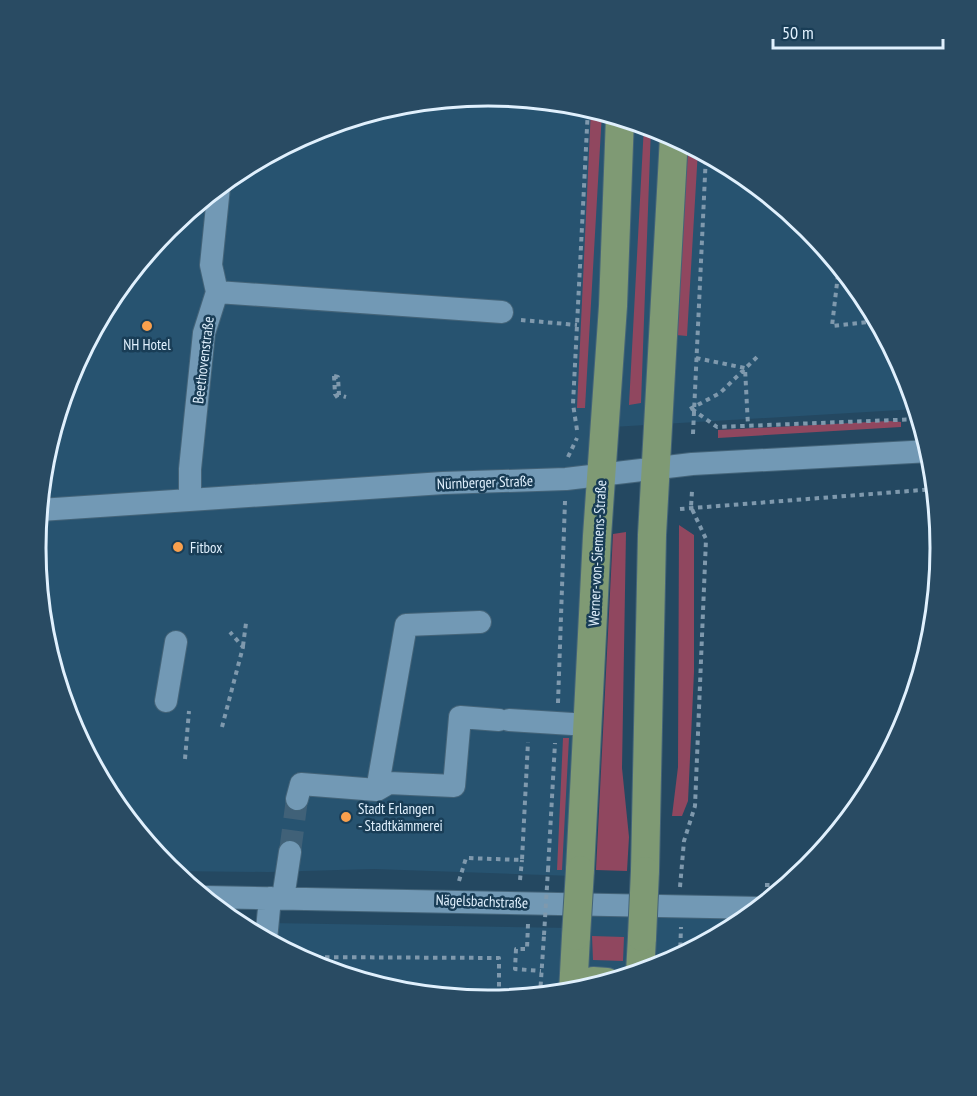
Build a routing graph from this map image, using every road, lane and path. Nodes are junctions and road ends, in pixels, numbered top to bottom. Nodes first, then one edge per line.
1 (588, 117) edge
2 (620, 126) edge
3 (673, 147) edge
4 (707, 163) edge
5 (218, 198) edge
6 (838, 277) edge
7 (216, 292) junction
8 (502, 312) joint
9 (868, 322) edge
10 (577, 325) junction
11 (757, 357) dead end
12 (696, 358) junction
13 (745, 368) junction
14 (345, 397) dead end
15 (339, 400) dead end
16 (692, 409) junction
17 (911, 419) edge
18 (576, 424) dead end
19 (748, 426) junction
20 (693, 434) dead end
21 (919, 451) edge
22 (656, 469) junction
23 (601, 475) junction
24 (566, 479) junction
25 (927, 490) edge
26 (692, 491) dead end
27 (190, 500) junction
28 (691, 507) junction
29 (48, 509) edge
30 (680, 509) dead end
31 (480, 622) dead end
32 (246, 623) dead end
33 (230, 632) dead end
34 (176, 642) dead end
35 (243, 646) junction
36 (166, 701) dead end
37 (189, 711) dead end
38 (513, 720) junction
39 (557, 723) junction
40 (588, 725) junction
41 (222, 727) dead end
42 (185, 759) dead end
43 (377, 790) junction
44 (297, 799) dead end
45 (290, 852) tunnel mouth
46 (522, 860) junction
47 (681, 879) dead end
48 (520, 880) dead end
49 (217, 897) edge
50 (277, 898) junction
51 (453, 900) junction
52 (746, 908) edge
53 (528, 930) dead end
54 (268, 932) edge
55 (322, 957) edge
56 (641, 963) edge
57 (541, 971) junction
58 (573, 982) edge
59 (540, 987) edge
60 (498, 990) edge

1 - 10 path
2 - 23 main road, Werner-von-Siemens-Straße
3 - 22 main road
4 - 12 path
5 - 7 street, Beethovenstraße
6 - 9 path
7 - 8 street
7 - 27 street, Beethovenstraße
8 - 10 path
10 - 18 path
11 - 13 path
12 - 13 path
12 - 16 path
13 - 16 path
13 - 19 path
14 - 15 path
16 - 19 path
16 - 20 path
17 - 19 path
21 - 22 street, Nürnberger Straße
22 - 23 street, Nürnberger Straße
22 - 56 main road, bridge
23 - 24 street, Nürnberger Straße
23 - 40 main road, Werner-von-Siemens-Straße
24 - 27 street, Nürnberger Straße
24 - 39 path
25 - 28 path
26 - 28 path
27 - 29 street, Nürnberger Straße
28 - 30 path
28 - 47 path
31 - 43 street
32 - 35 path
33 - 35 path
34 - 36 street
35 - 41 path
37 - 42 path
38 - 39 street
38 - 43 street
38 - 46 path
39 - 40 street
39 - 57 path, bridge
40 - 58 main road, Werner-von-Siemens-Straße, bridge
43 - 44 street
45 - 50 street
46 - 48 path
46 - 51 path
49 - 50 street, Nägelsbachstraße
50 - 51 street, Nägelsbachstraße
50 - 54 street
51 - 52 street, Nägelsbachstraße
53 - 57 path
55 - 60 path
57 - 59 path

